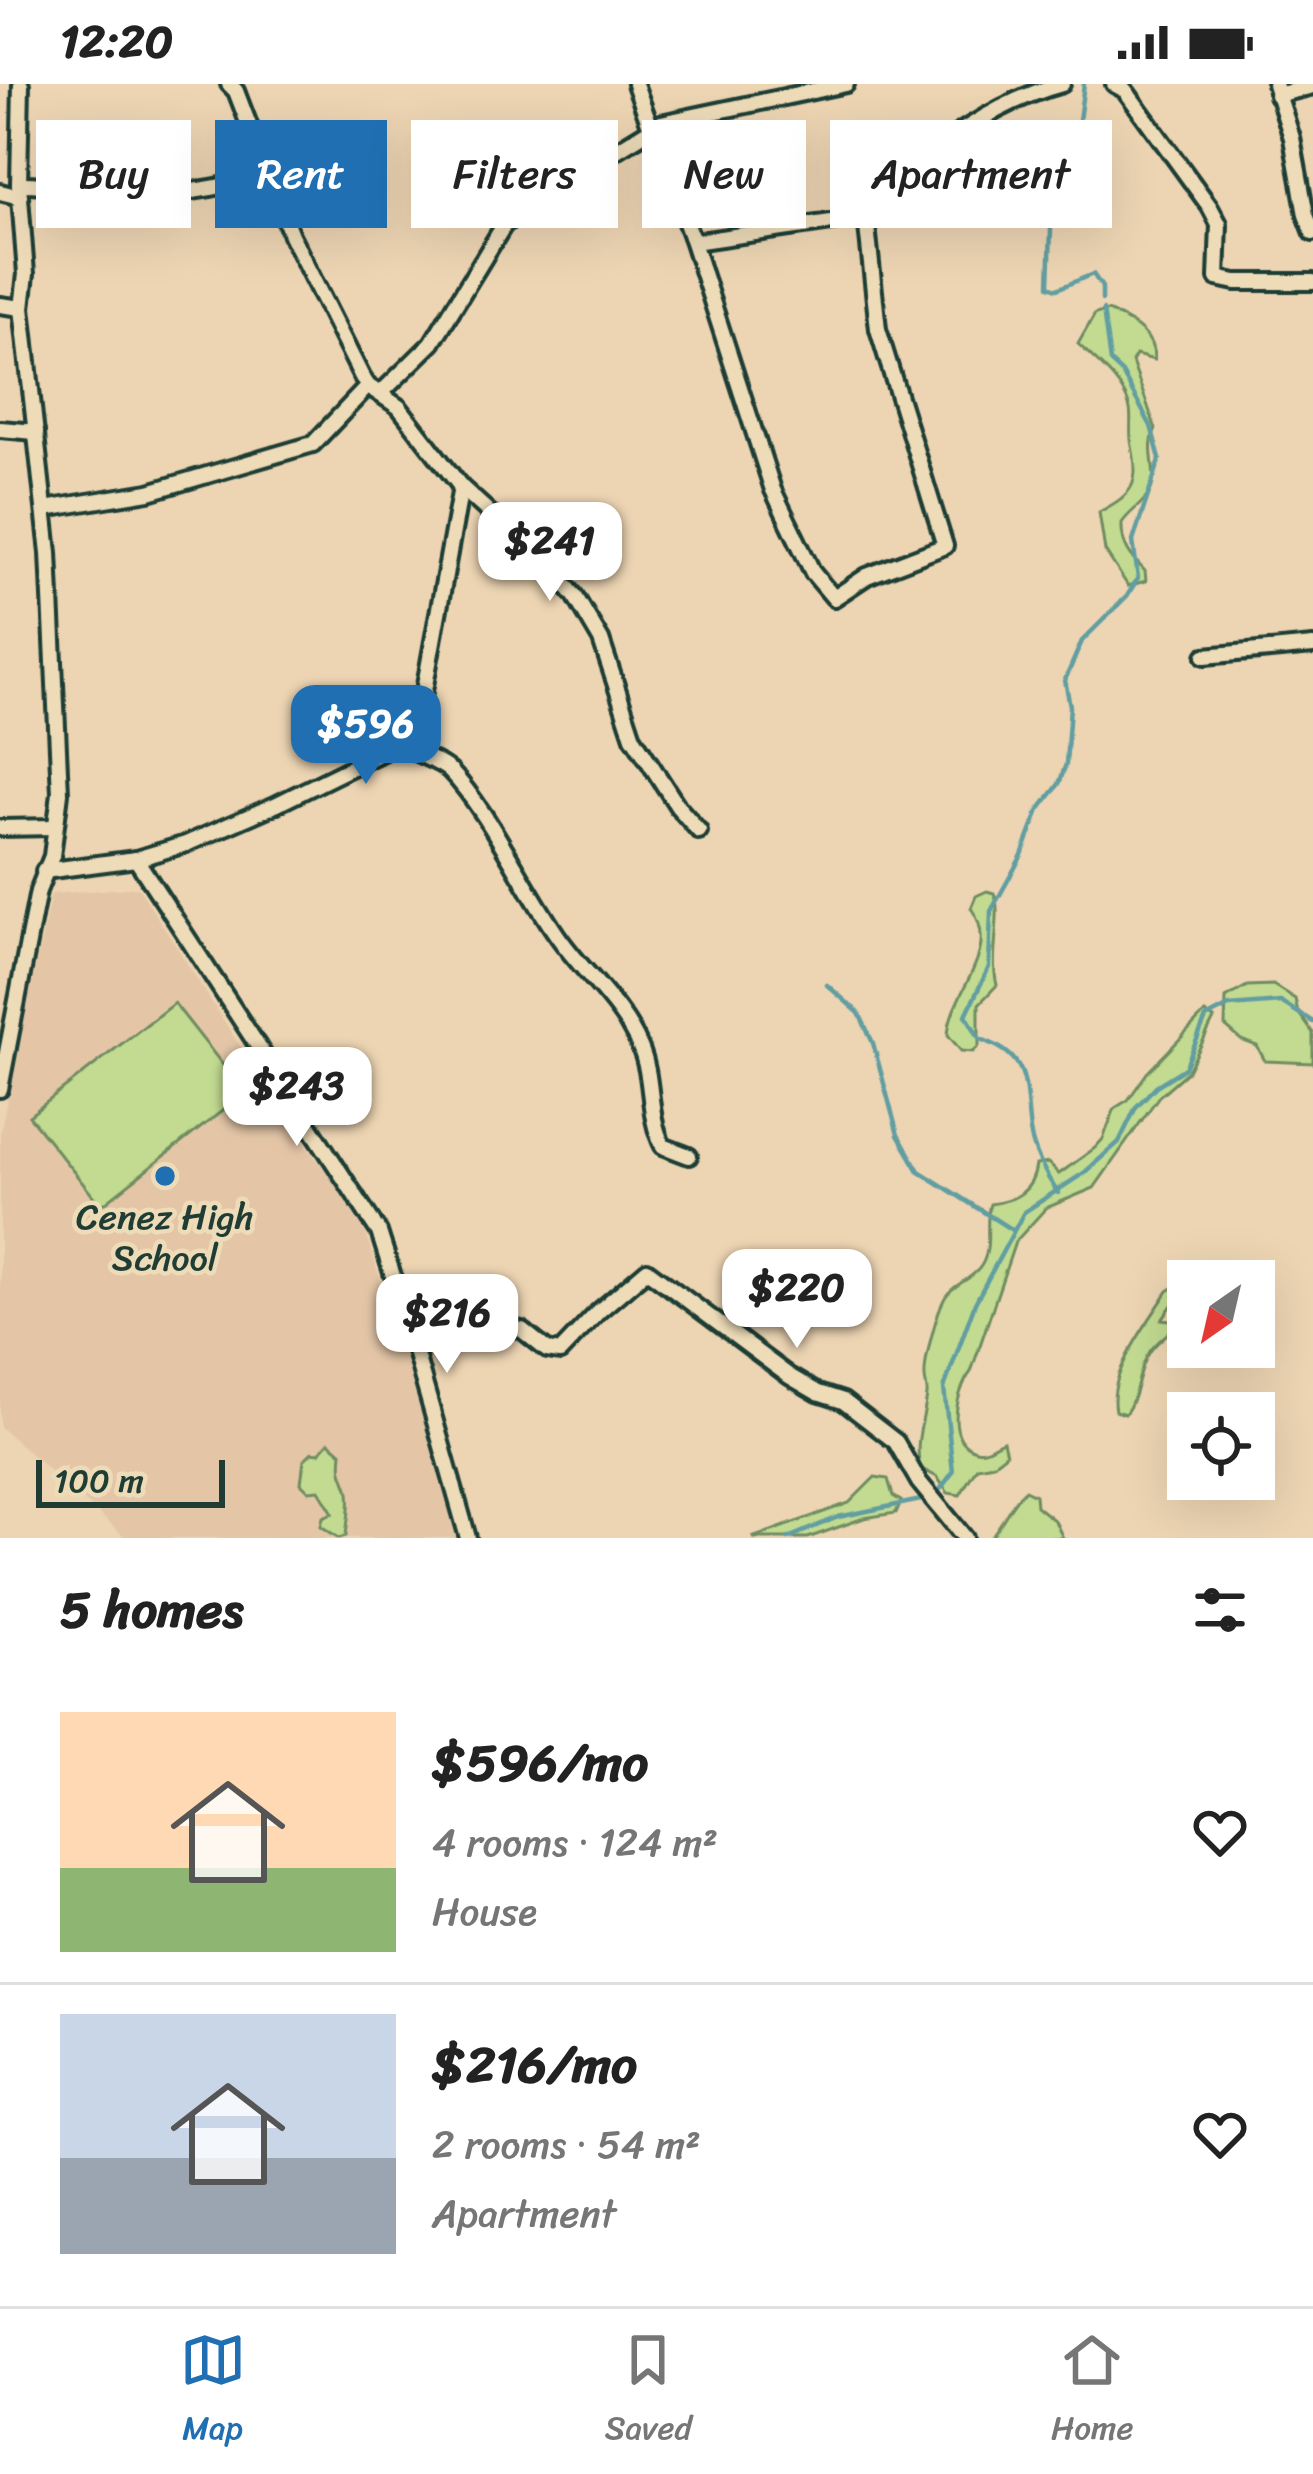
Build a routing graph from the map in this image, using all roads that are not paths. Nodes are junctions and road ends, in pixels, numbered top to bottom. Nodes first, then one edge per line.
1 (21, 84) edge
2 (229, 84) edge
3 (635, 84) edge
4 (846, 84) edge
5 (1062, 84) edge
6 (1114, 84) edge
7 (1313, 86) edge
8 (1276, 90) edge
9 (245, 120) edge
10 (646, 120) edge
11 (681, 120) edge
12 (982, 120) edge
13 (642, 133) edge
14 (215, 188) edge
15 (20, 190) junction
16 (0, 192) edge
17 (830, 222) edge
18 (289, 228) edge
19 (688, 228) edge
20 (867, 228) edge
21 (1313, 233) edge
22 (693, 242) junction
23 (1313, 282) edge
24 (0, 305) edge
25 (22, 308) junction
26 (374, 389) junction
27 (0, 429) edge
28 (36, 432) junction
29 (461, 487) junction
30 (45, 508) junction
31 (1313, 646) edge
32 (1205, 656) dead end
33 (403, 742) junction
34 (55, 827) junction
35 (0, 828) edge
36 (699, 831) dead end
37 (136, 859) junction
38 (44, 871) junction
39 (0, 1089) edge
40 (689, 1156) dead end
41 (400, 1298) junction
42 (468, 1538) edge
43 (964, 1538) edge

1 - 15 street
2 - 9 street
3 - 10 street
4 - 11 street
5 - 12 street
6 - 23 street
7 - 8 street
8 - 21 street
13 - 26 street
14 - 15 street
15 - 16 street
15 - 25 street
17 - 22 street
18 - 26 street
19 - 22 street
20 - 22 street
24 - 25 street
25 - 28 street
26 - 29 street
26 - 30 street
27 - 28 street
28 - 30 street
29 - 33 street
29 - 36 street
30 - 34 street
31 - 32 street
33 - 37 street
33 - 40 street
34 - 35 street
34 - 38 street
37 - 38 street
37 - 41 street
38 - 39 street
41 - 42 street
41 - 43 street

